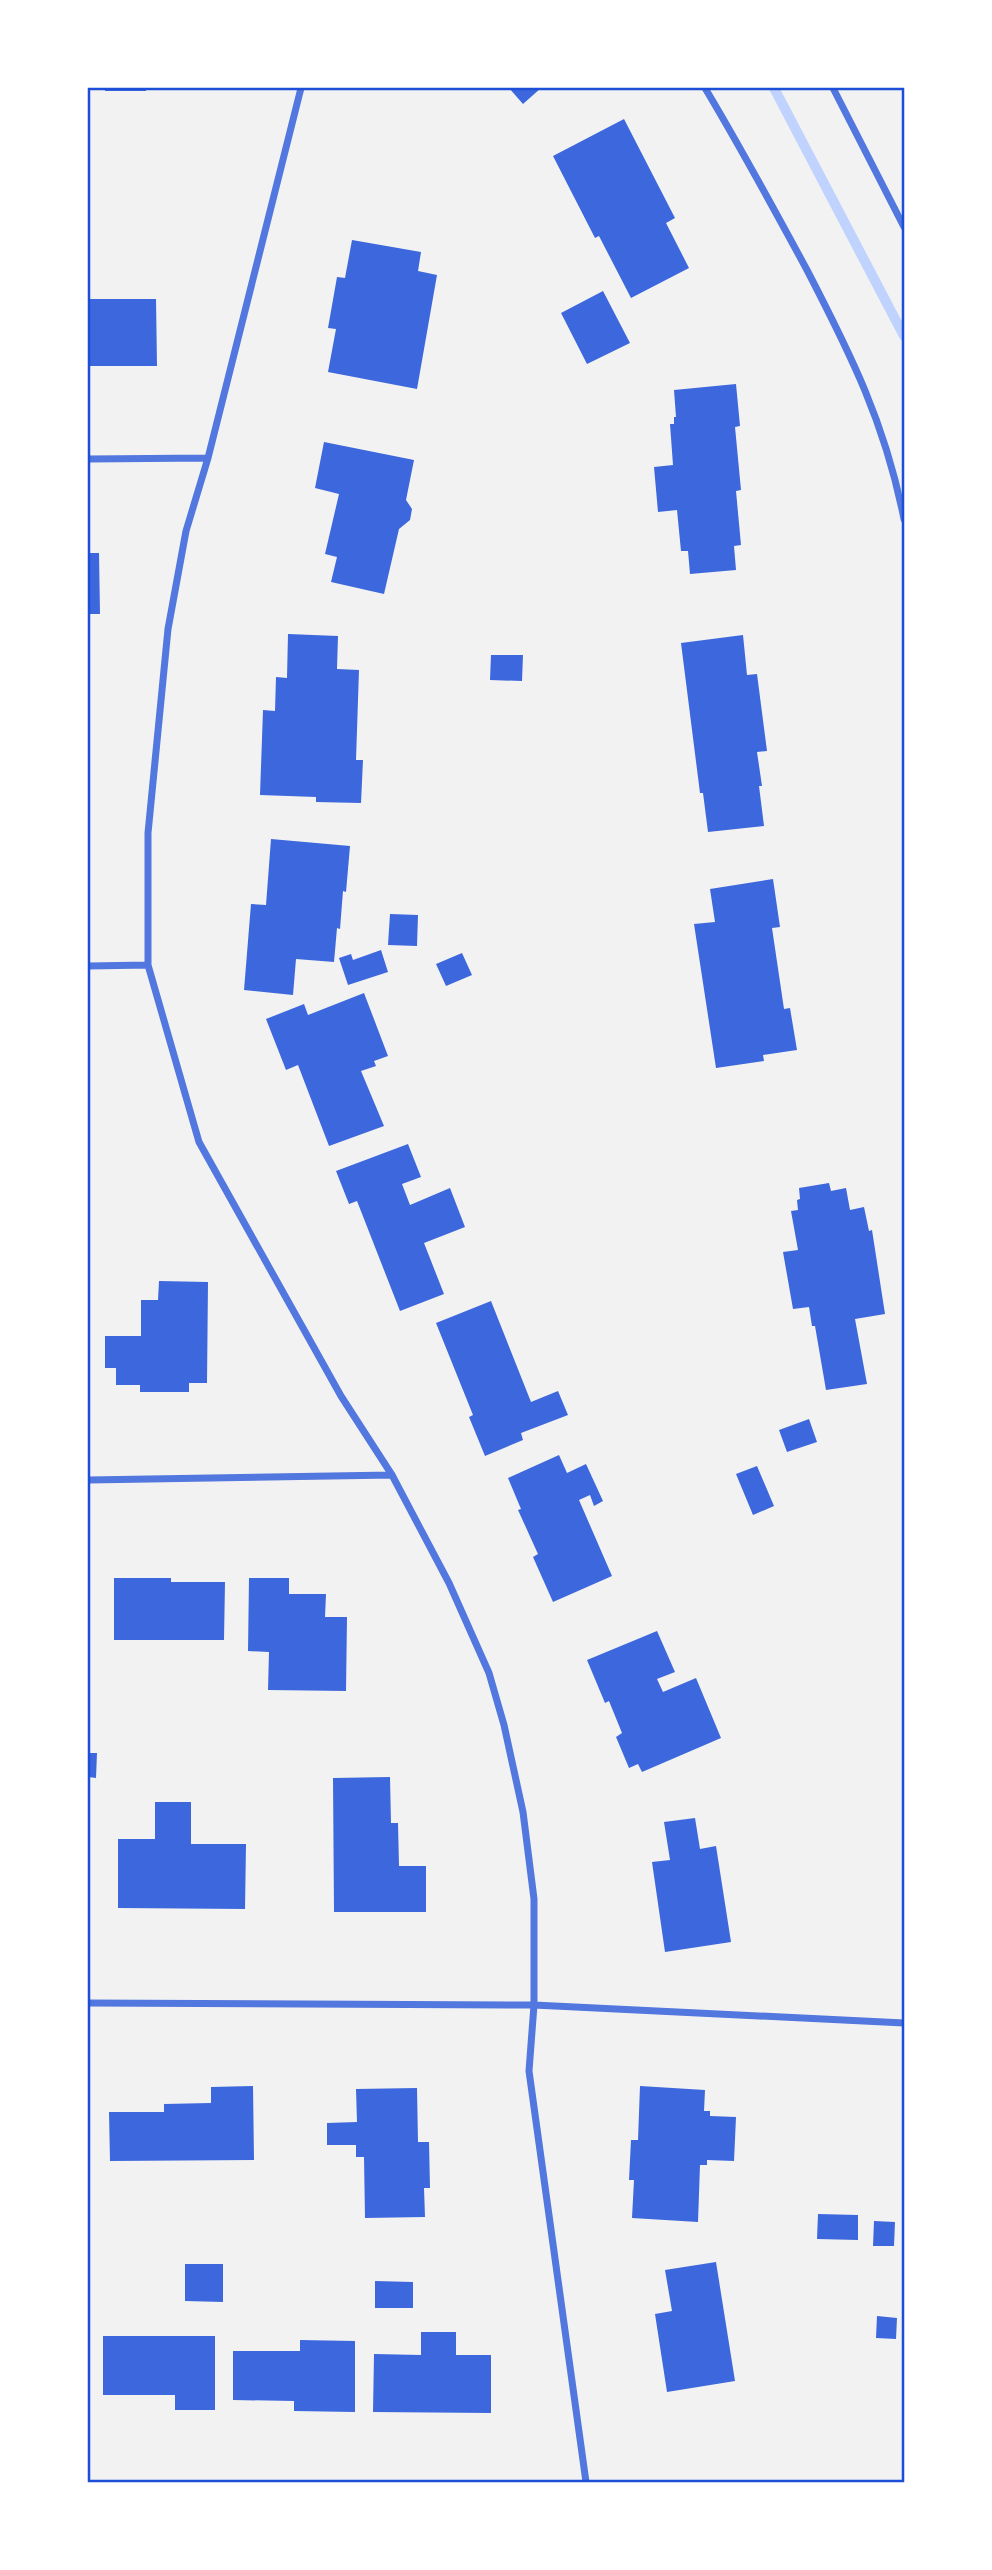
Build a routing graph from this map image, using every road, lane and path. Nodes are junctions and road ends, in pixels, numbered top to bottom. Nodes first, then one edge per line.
1 (301, 88) edge
2 (705, 88) edge
3 (833, 88) edge
4 (905, 228) edge
5 (208, 458) junction
6 (88, 459) edge
7 (905, 519) edge
8 (148, 965) junction
9 (88, 966) edge
10 (392, 1475) junction
11 (88, 1480) edge
12 (88, 2003) edge
13 (534, 2005) junction
14 (905, 2023) edge
15 (586, 2483) edge

1 - 5 street
2 - 7 street
3 - 4 street
5 - 6 street
5 - 8 street
8 - 9 street
8 - 10 street
10 - 11 street
10 - 13 street
12 - 13 street
13 - 14 street
13 - 15 street

